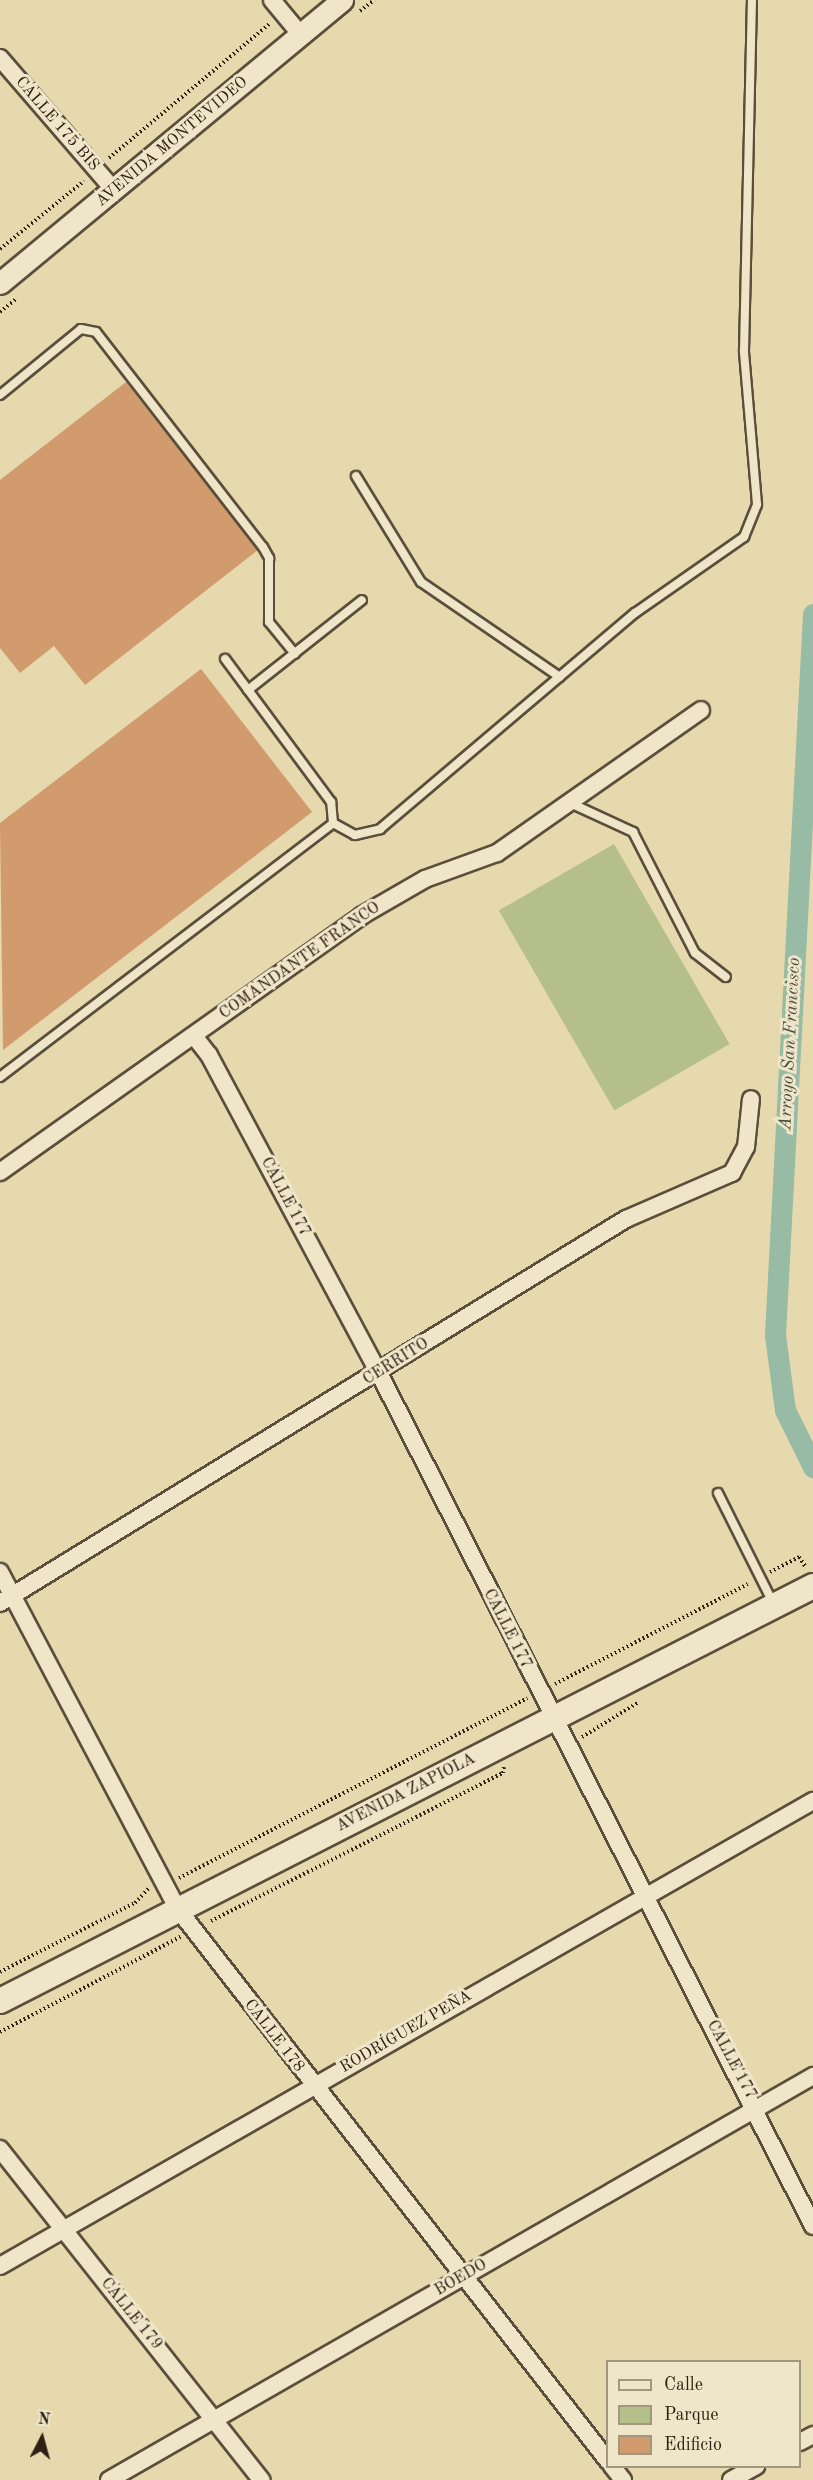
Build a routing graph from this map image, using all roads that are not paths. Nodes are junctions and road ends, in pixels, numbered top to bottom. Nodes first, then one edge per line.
1 (342, 0) edge
2 (752, 0) edge
3 (277, 6) edge
4 (301, 35) junction
5 (0, 58) edge
6 (114, 190) junction
7 (0, 283) edge
8 (0, 395) edge
9 (356, 476) dead end
10 (362, 600) dead end
11 (295, 654) junction
12 (225, 659) dead end
13 (560, 676) junction
14 (248, 690) junction
15 (700, 710) dead end
16 (565, 801) junction
17 (333, 823) junction
18 (726, 976) dead end
19 (194, 1036) junction
20 (0, 1077) edge
21 (751, 1100) dead end
22 (0, 1172) edge
23 (379, 1373) junction
24 (718, 1493) dead end
25 (0, 1572) edge
26 (813, 1586) edge
27 (6, 1599) edge
28 (774, 1605) junction
29 (551, 1719) junction
30 (813, 1801) edge
31 (646, 1895) junction
32 (177, 1908) junction
33 (0, 2001) edge
34 (813, 2076) edge
35 (312, 2085) junction
36 (756, 2108) junction
37 (0, 2149) edge
38 (813, 2226) edge
39 (63, 2230) junction
40 (0, 2266) edge
41 (463, 2277) junction
42 (215, 2419) junction
43 (606, 2458) edge
44 (614, 2468) edge
45 (752, 2468) edge
46 (109, 2480) edge
47 (261, 2480) edge
48 (623, 2480) edge
49 (731, 2480) edge

1 - 4 street, AVENIDA MONTEVIDEO
2 - 13 lane
3 - 4 street
4 - 6 street, AVENIDA MONTEVIDEO
5 - 6 street, CALLE 175 BIS
6 - 7 street, AVENIDA MONTEVIDEO
8 - 11 lane
9 - 13 lane
10 - 11 lane
11 - 14 lane
12 - 14 lane
13 - 17 lane
14 - 17 lane
15 - 16 street, COMANDANTE FRANCO
16 - 18 lane
16 - 19 street, COMANDANTE FRANCO
17 - 20 lane
19 - 22 street, COMANDANTE FRANCO
19 - 23 street, CALLE 177
21 - 23 street, CERRITO
23 - 27 street, CERRITO
23 - 29 street, CALLE 177
24 - 28 lane
25 - 27 street, CALLE 178
26 - 28 main road, AVENIDA ZAPIOLA
27 - 32 street, CALLE 178
28 - 29 main road, AVENIDA ZAPIOLA
29 - 31 street, CALLE 177
29 - 32 main road, AVENIDA ZAPIOLA
30 - 31 street, RODRÍGUEZ PEÑA
31 - 35 street, RODRÍGUEZ PEÑA
31 - 36 street, CALLE 177
32 - 33 main road, AVENIDA ZAPIOLA
32 - 35 street, CALLE 178
34 - 36 street, BOEDO
35 - 39 street, RODRÍGUEZ PEÑA
35 - 41 street, CALLE 178
36 - 38 street, CALLE 177
36 - 41 street, BOEDO
37 - 39 street, CALLE 179
39 - 40 street, RODRÍGUEZ PEÑA
39 - 42 street, CALLE 179
41 - 42 street, BOEDO
41 - 43 street, CALLE 178
42 - 46 street, BOEDO
42 - 47 street, CALLE 179
44 - 48 street
45 - 49 street

